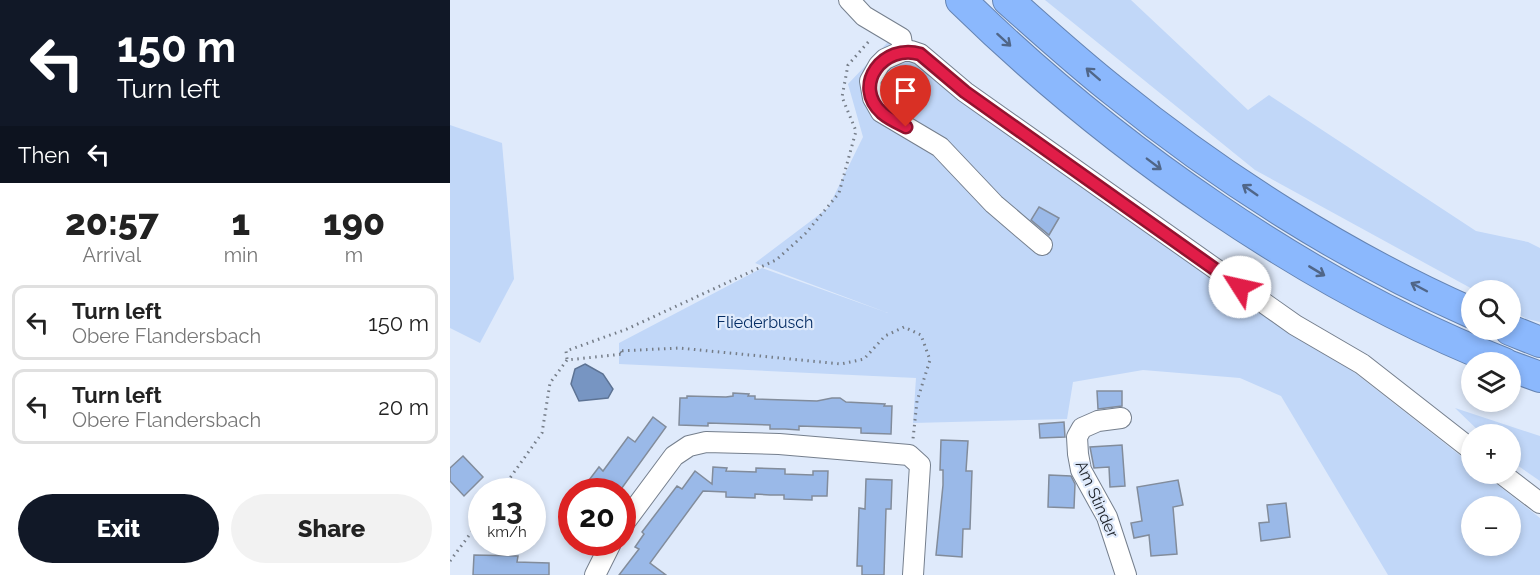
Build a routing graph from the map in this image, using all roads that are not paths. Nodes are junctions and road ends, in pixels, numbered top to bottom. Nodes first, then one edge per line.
1 (849, 0) edge
2 (961, 0) edge
3 (1008, 0) edge
4 (903, 51) junction
5 (1042, 245) dead end
6 (1461, 307) edge
7 (1521, 334) edge
8 (1540, 342) edge
9 (1479, 352) edge
10 (1521, 370) edge
11 (1540, 377) edge
12 (1121, 418) dead end
13 (1461, 441) edge
14 (1515, 484) edge
15 (1540, 503) edge
16 (636, 507) edge
17 (604, 556) edge
18 (595, 575) edge
19 (913, 575) edge
20 (1126, 575) edge

1 - 4 street
2 -> 9 highway
6 -> 3 highway
4 - 5 street
4 - 13 street
7 - 8 highway
10 - 11 highway
12 - 20 street, Am Stinder
14 - 15 street
16 - 19 street
17 - 18 street

